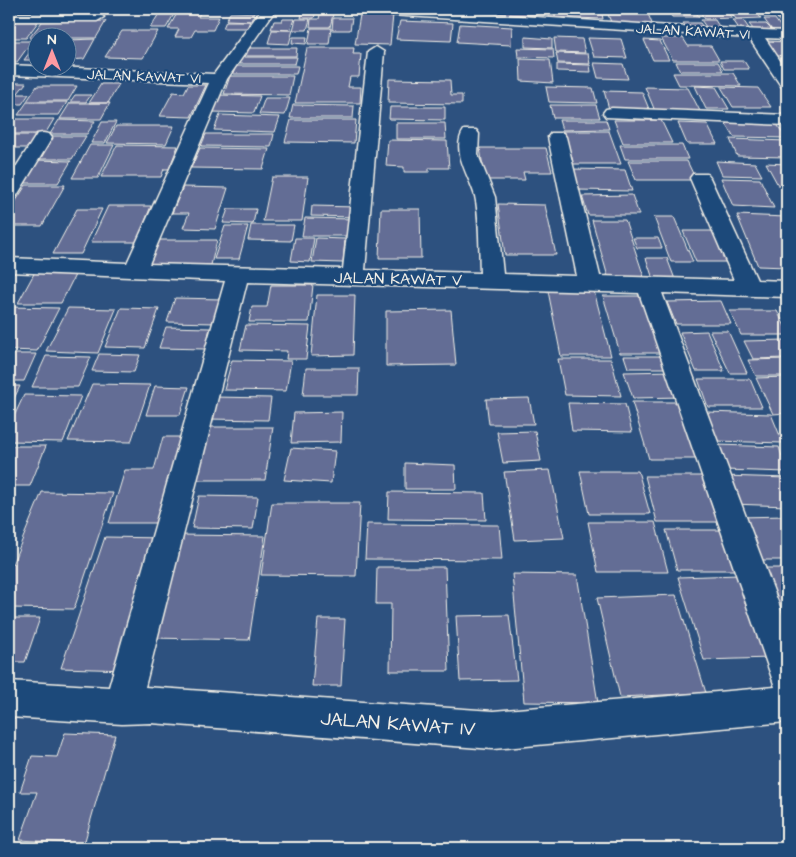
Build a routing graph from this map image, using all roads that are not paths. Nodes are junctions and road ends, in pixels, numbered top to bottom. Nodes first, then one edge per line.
1 (269, 9) edge
2 (359, 9) edge
3 (422, 11) edge
4 (664, 16) dead end
5 (9, 17) edge
6 (97, 17) dead end
7 (670, 30) junction
8 (754, 34) junction
9 (787, 35) edge
10 (376, 52) dead end
11 (9, 70) edge
12 (219, 79) junction
13 (787, 83) edge
14 (612, 113) dead end
15 (787, 120) edge
16 (470, 134) dead end
17 (557, 136) dead end
18 (43, 138) dead end
19 (700, 178) dead end
20 (9, 193) edge
21 (9, 265) edge
22 (135, 271) junction
23 (238, 274) junction
24 (353, 277) junction
25 (492, 280) junction
26 (590, 282) junction
27 (646, 284) junction
28 (749, 288) junction
29 (787, 289) edge
30 (787, 674) edge
31 (9, 699) edge
32 (787, 704) edge
33 (122, 706) junction

1 - 12 street
2 - 3 street, JALAN KAWAT VI
3 - 7 street, JALAN KAWAT VI
4 - 7 street
5 - 6 street
7 - 8 street, JALAN KAWAT VI
8 - 9 street, JALAN KAWAT VI
8 - 13 street
10 - 24 street
11 - 12 street, JALAN KAWAT VI
12 - 22 street
14 - 15 street
16 - 25 street
17 - 26 street
18 - 20 street
19 - 28 street
21 - 22 street, JALAN KAWAT V
22 - 23 street, JALAN KAWAT V
23 - 24 street, JALAN KAWAT V
23 - 33 street
24 - 25 street, JALAN KAWAT V
25 - 26 street, JALAN KAWAT V
26 - 27 street, JALAN KAWAT V
27 - 28 street, JALAN KAWAT V
27 - 30 street
28 - 29 street, JALAN KAWAT V
31 - 33 street, JALAN KAWAT IV
32 - 33 street, JALAN KAWAT IV

